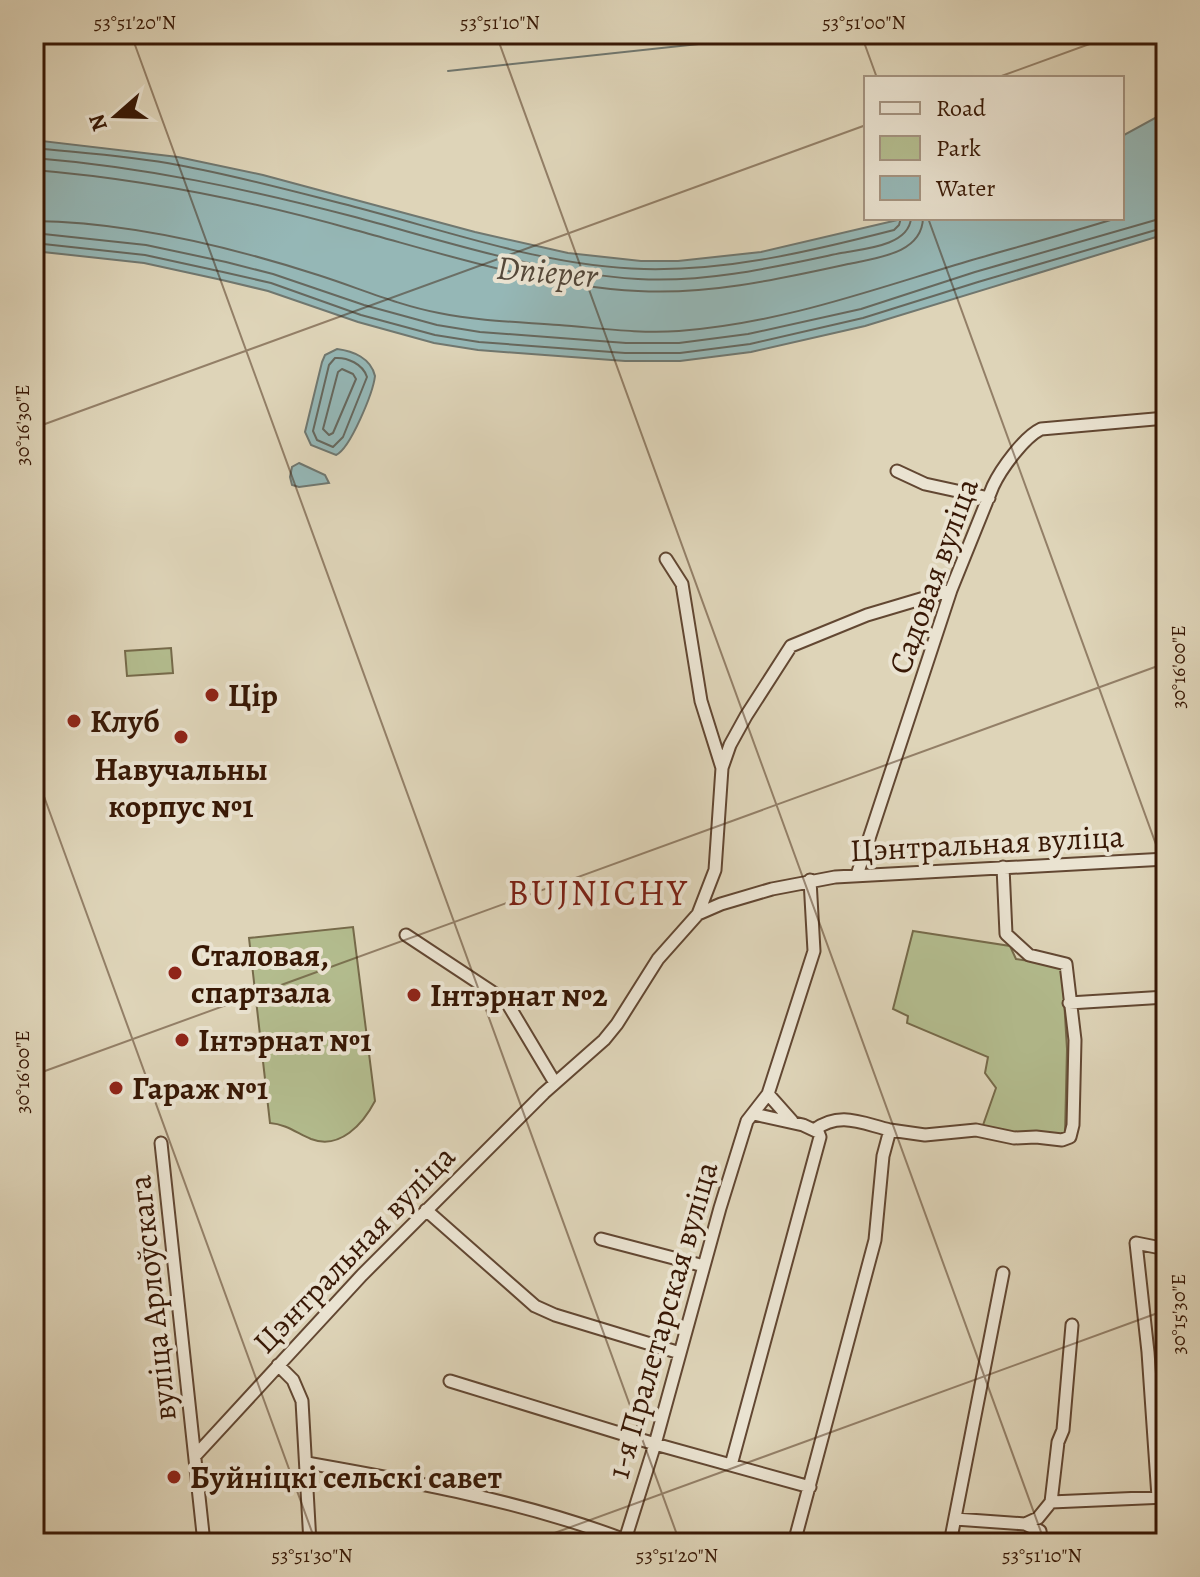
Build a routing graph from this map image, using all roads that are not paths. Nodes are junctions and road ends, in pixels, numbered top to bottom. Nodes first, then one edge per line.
1 (1166, 418) edge
2 (897, 471) dead end
3 (989, 498) junction
4 (666, 559) dead end
5 (951, 590) junction
6 (722, 768) junction
7 (1166, 859) edge
8 (1003, 867) junction
9 (857, 875) junction
10 (810, 880) junction
11 (698, 914) junction
12 (406, 935) dead end
13 (1166, 997) edge
14 (1069, 1003) junction
15 (555, 1083) junction
16 (768, 1094) junction
17 (754, 1114) junction
18 (796, 1123) junction
19 (814, 1130) junction
20 (890, 1130) junction
21 (161, 1143) dead end
22 (426, 1210) junction
23 (601, 1239) dead end
24 (1166, 1249) edge
25 (704, 1266) junction
26 (1003, 1273) dead end
27 (1072, 1325) dead end
28 (680, 1353) junction
29 (278, 1365) junction
30 (450, 1381) dead end
31 (655, 1444) junction
32 (195, 1456) junction
33 (307, 1463) junction
34 (731, 1465) junction
35 (810, 1487) junction
36 (1162, 1497) edge
37 (1051, 1502) junction
38 (955, 1519) junction
39 (1025, 1524) junction
40 (625, 1541) edge
41 (204, 1543) edge
42 (310, 1543) edge
43 (794, 1543) edge
44 (950, 1543) edge
45 (1042, 1543) edge

1 - 3 street, Садовая вуліца
2 - 3 street
3 - 5 street, Садовая вуліца
4 - 6 street
5 - 6 street
5 - 9 street, Садовая вуліца
6 - 11 street
7 - 8 street, Цэнтральная вуліца
8 - 9 street, Цэнтральная вуліца
8 - 14 street
9 - 10 street, Цэнтральная вуліца
10 - 11 street, Цэнтральная вуліца
10 - 16 street, Цэнтральная вуліца
11 - 15 street, Цэнтральная вуліца
12 - 15 street
13 - 14 street
14 - 20 street
15 - 22 street, Цэнтральная вуліца
16 - 17 street, Цэнтральная вуліца
16 - 18 street
17 - 18 street
17 - 25 street, 1-я Пралетарская вуліца
18 - 19 street
19 - 20 street
19 - 34 street
20 - 35 street
21 - 32 street, вуліца Арлоўскага
22 - 28 street
22 - 29 street, Цэнтральная вуліца
23 - 25 street
24 - 36 street
25 - 28 street, 1-я Пралетарская вуліца
26 - 38 street
27 - 37 street
28 - 31 street, 1-я Пралетарская вуліца
29 - 32 street, Цэнтральная вуліца
29 - 33 street
30 - 31 street
31 - 34 street
31 - 40 street, 1-я Пралетарская вуліца
32 - 41 street, вуліца Арлоўскага
33 - 40 street
33 - 42 street
34 - 35 street
35 - 43 street
36 - 37 street
37 - 39 street
38 - 39 street
38 - 44 street
39 - 45 street

